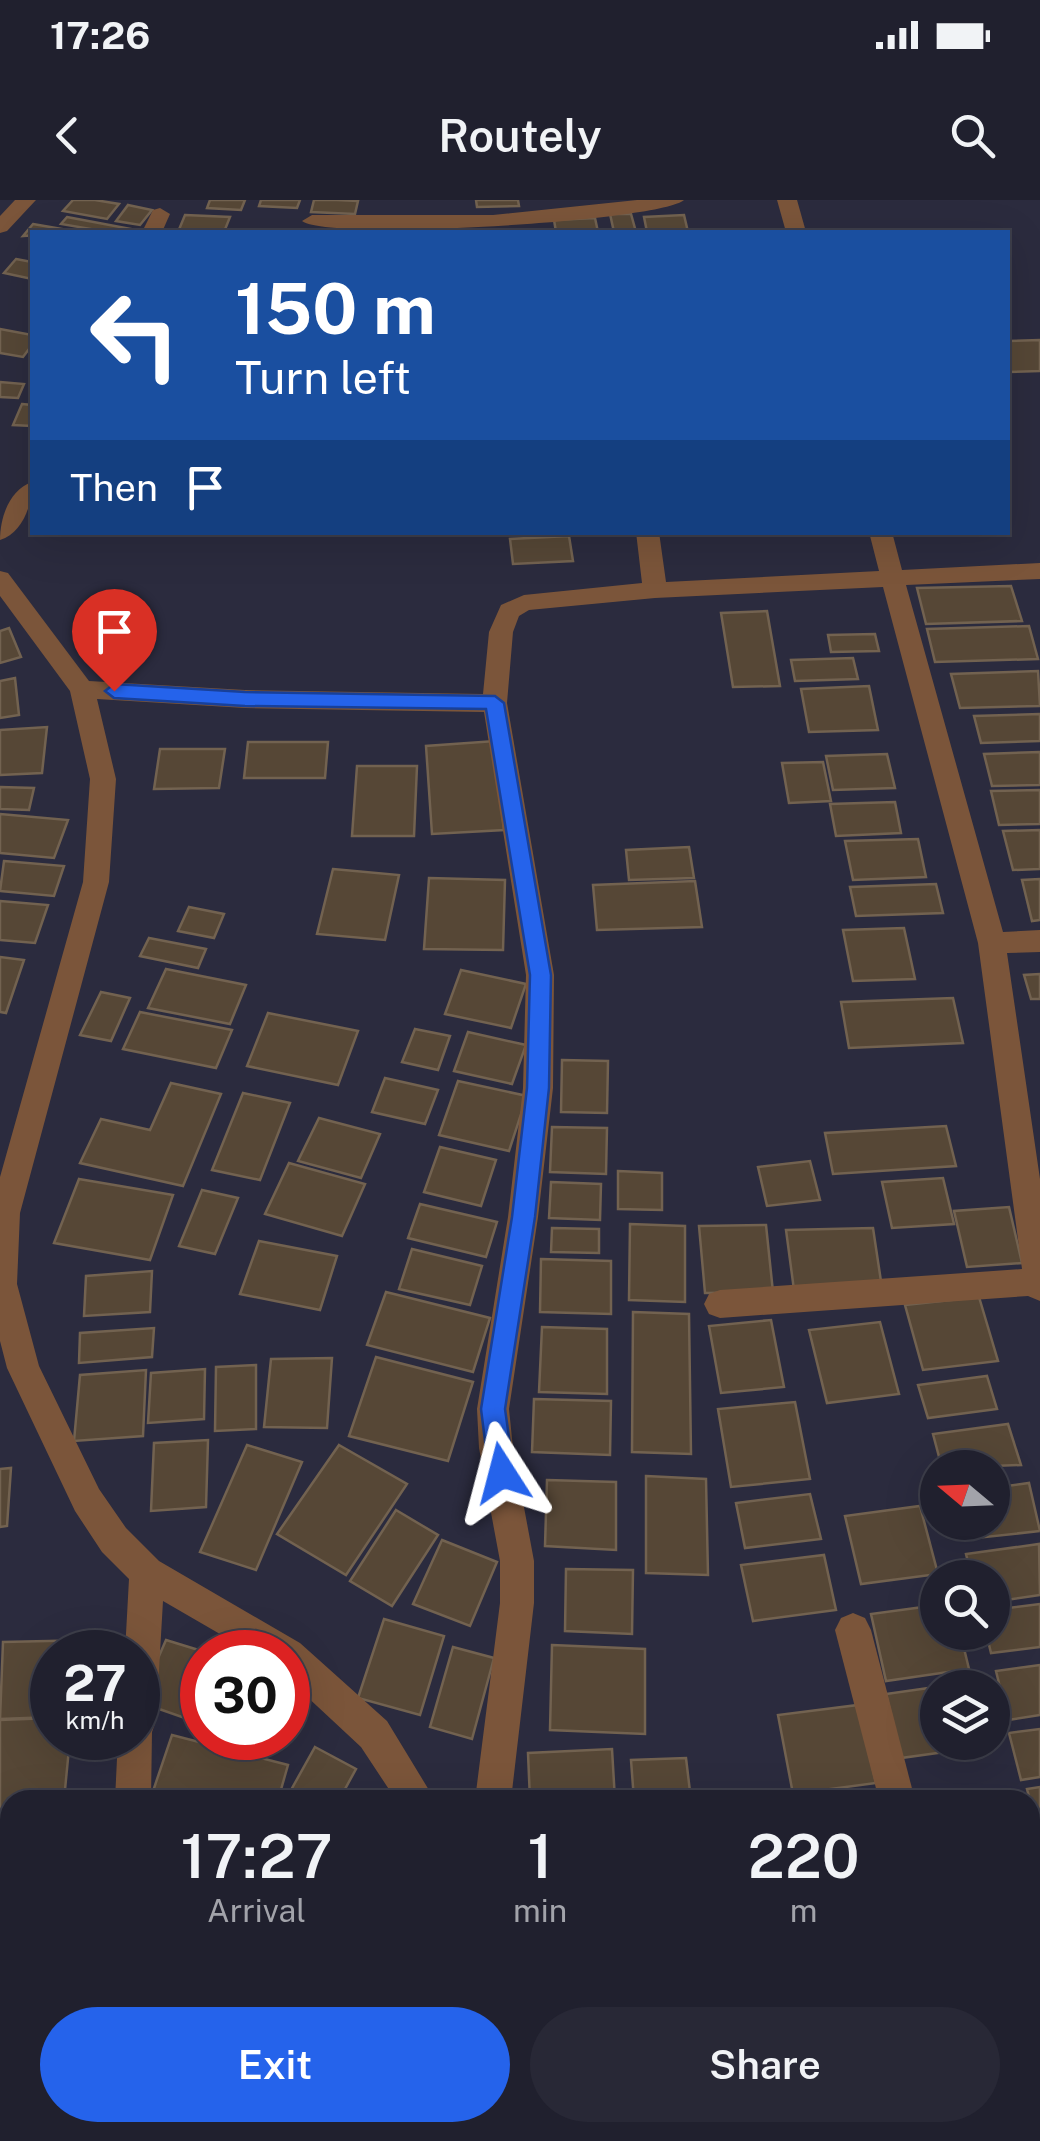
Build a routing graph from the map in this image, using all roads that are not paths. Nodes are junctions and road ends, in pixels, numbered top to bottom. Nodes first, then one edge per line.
1 (26, 200) edge
2 (674, 200) edge
3 (787, 200) edge
4 (312, 220) dead end
5 (0, 226) edge
6 (532, 226) edge
7 (795, 230) edge
8 (30, 492) edge
9 (0, 533) edge
10 (647, 535) edge
11 (881, 535) edge
12 (1040, 571) edge
13 (893, 578) junction
14 (0, 579) edge
15 (655, 590) junction
16 (82, 689) junction
17 (495, 703) junction
18 (1040, 940) edge
19 (992, 943) junction
20 (1040, 1283) edge
21 (720, 1304) dead end
22 (147, 1573) junction
23 (144, 1630) edge
24 (245, 1630) edge
25 (853, 1630) dead end
26 (310, 1676) edge
27 (135, 1760) edge
28 (133, 1790) edge
29 (410, 1790) edge
30 (494, 1790) edge
31 (894, 1790) edge

1 - 5 street
2 - 6 street
3 - 7 street
4 - 6 street
8 - 9 street
10 - 15 street
11 - 13 street
12 - 13 street
13 - 15 street
13 - 19 street
14 - 16 street
15 - 17 street
16 - 17 street
16 - 22 street
17 - 30 street
18 - 19 street
19 - 20 street
20 - 21 street
22 - 23 street
22 - 24 street
25 - 31 street
26 - 29 street
27 - 28 street

